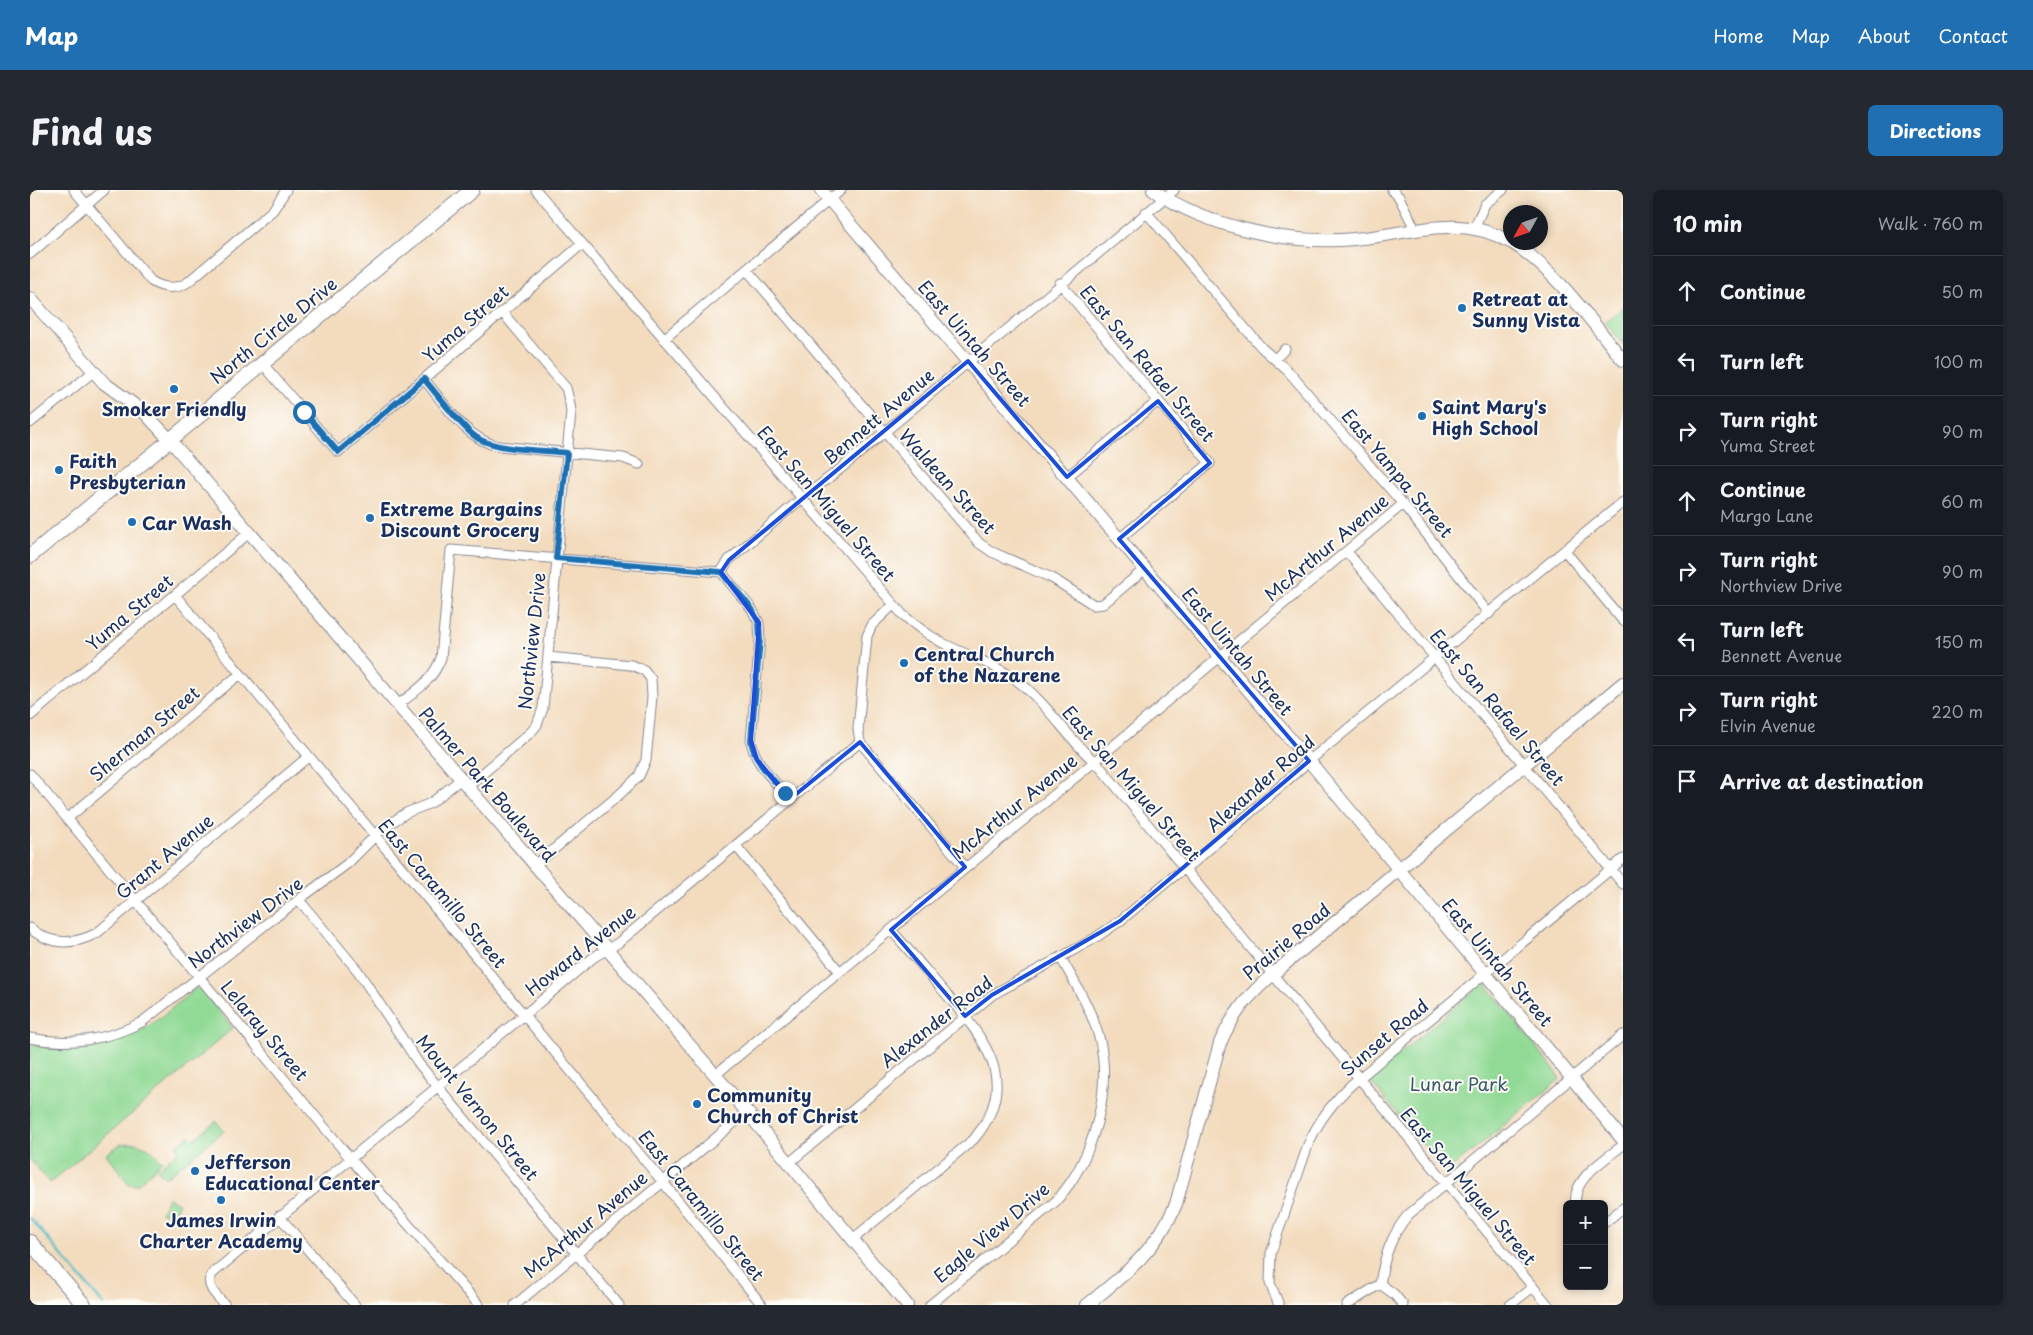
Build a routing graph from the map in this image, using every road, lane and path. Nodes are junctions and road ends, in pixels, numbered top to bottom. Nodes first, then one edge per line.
1 (74, 190) edge
2 (104, 190) edge
3 (286, 190) edge
4 (472, 190) edge
5 (536, 190) edge
6 (841, 190) edge
7 (1153, 190) edge
8 (1392, 190) edge
9 (1499, 191) edge
10 (1169, 194) edge
11 (825, 195) edge
12 (87, 205) junction
13 (1146, 212) junction
14 (1474, 228) junction
15 (1415, 229) junction
16 (1503, 238) edge
17 (582, 244) junction
18 (1523, 250) edge
19 (30, 254) edge
20 (746, 270) junction
21 (1060, 284) junction
22 (30, 298) edge
23 (502, 312) junction
24 (664, 339) junction
25 (1285, 349) dead end
26 (1275, 359) junction
27 (1623, 360) edge
28 (968, 361) junction
29 (262, 363) junction
30 (93, 372) junction
31 (424, 379) junction
32 (1158, 401) junction
33 (30, 423) edge
34 (884, 433) junction
35 (170, 440) junction
36 (567, 453) junction
37 (639, 464) dead end
38 (1067, 477) junction
39 (803, 500) junction
40 (1623, 502) edge
41 (1403, 504) junction
42 (249, 533) junction
43 (1119, 539) junction
44 (1565, 551) junction
45 (1347, 552) junction
46 (30, 556) edge
47 (556, 558) junction
48 (1145, 569) junction
49 (721, 572) junction
50 (175, 595) junction
51 (893, 605) junction
52 (1489, 614) junction
53 (1623, 621) edge
54 (1220, 656) junction
55 (548, 657) junction
56 (1436, 658) junction
57 (240, 674) junction
58 (1623, 683) edge
59 (398, 706) junction
60 (30, 716) edge
61 (860, 742) junction
62 (308, 757) junction
63 (1094, 762) junction
64 (1309, 762) junction
65 (1524, 765) junction
66 (30, 774) edge
67 (464, 783) junction
68 (790, 799) junction
69 (68, 818) junction
70 (375, 836) junction
71 (736, 846) junction
72 (1623, 859) edge
73 (535, 865) junction
74 (965, 868) junction
75 (1184, 869) junction
76 (1399, 869) junction
77 (1611, 869) junction
78 (1623, 884) edge
79 (136, 900) junction
80 (299, 900) junction
81 (30, 928) edge
82 (892, 930) junction
83 (606, 949) junction
84 (1061, 958) junction
85 (840, 972) junction
86 (1273, 974) junction
87 (1485, 974) junction
88 (199, 977) junction
89 (524, 1015) junction
90 (965, 1016) junction
91 (1623, 1035) edge
92 (30, 1038) edge
93 (715, 1075) junction
94 (1572, 1078) junction
95 (1359, 1079) junction
96 (437, 1086) junction
97 (746, 1112) junction
98 (1623, 1140) edge
99 (1623, 1145) edge
100 (350, 1158) junction
101 (789, 1163) junction
102 (662, 1181) junction
103 (1446, 1183) junction
104 (1576, 1200) edge
105 (1623, 1208) edge
106 (279, 1216) junction
107 (1608, 1220) edge
108 (853, 1240) junction
109 (30, 1242) edge
110 (576, 1253) junction
111 (1380, 1284) junction
112 (1533, 1287) junction
113 (84, 1305) edge
114 (225, 1305) edge
115 (355, 1305) edge
116 (479, 1305) edge
117 (515, 1305) edge
118 (619, 1305) edge
119 (762, 1305) edge
120 (908, 1305) edge
121 (930, 1305) edge
122 (1087, 1305) edge
123 (1278, 1305) edge
124 (1347, 1305) edge
125 (1403, 1305) edge
126 (1510, 1305) edge
127 (1548, 1305) edge

1 - 12 street
2 - 12 street
3 - 12 street
4 - 29 main road, North Circle Drive
5 - 17 street, East San Miguel Street
6 - 11 street
7 - 10 main road
8 - 15 street
9 - 14 street
10 - 13 street, Bennett Avenue
10 - 15 main road
11 - 20 street
11 - 28 main road, East Uintah Street
12 - 19 street
13 - 21 street, Bennett Avenue
13 - 26 street, East Yampa Street
14 - 15 main road
14 - 16 main road
17 - 23 street, Yuma Street
17 - 24 street, East San Miguel Street
18 - 27 main road
20 - 24 street
20 - 34 street, Waldean Street
21 - 28 street, Bennett Avenue
21 - 32 street, East San Rafael Street
22 - 30 main road, Palmer Park Boulevard
23 - 31 street, Yuma Street
23 - 36 street, Northview Drive
24 - 39 street, East San Miguel Street
25 - 26 street
26 - 41 street, East Yampa Street
28 - 34 street, Bennett Avenue
28 - 38 main road, East Uintah Street
29 - 31 street
29 - 35 main road, North Circle Drive
30 - 33 street
30 - 35 main road, Palmer Park Boulevard
31 - 36 street, Yuma Street
32 - 38 street
32 - 43 street, East San Rafael Street
34 - 39 street, Bennett Avenue
34 - 48 street, Waldean Street
35 - 42 main road, Palmer Park Boulevard
35 - 46 main road, North Circle Drive
36 - 37 street, Yuma Street
36 - 47 street, Northview Drive
38 - 43 main road, East Uintah Street
39 - 49 street, Bennett Avenue
39 - 51 street, East San Miguel Street
40 - 44 street, Alexander Road
41 - 45 street, McArthur Avenue
41 - 52 street, East Yampa Street
42 - 50 street, Yuma Street
42 - 59 main road, Palmer Park Boulevard
43 - 48 main road, East Uintah Street
44 - 52 street, Alexander Road
44 - 53 street
45 - 54 street, McArthur Avenue
45 - 56 street, East San Rafael Street
47 - 49 street
47 - 55 street, Northview Drive
47 - 59 street
48 - 54 main road, East Uintah Street
49 - 68 street
50 - 57 street, East Caramillo Street
50 - 60 street, Yuma Street
51 - 61 street
51 - 63 street, East San Miguel Street
52 - 56 street, Alexander Road
54 - 63 street, McArthur Avenue
54 - 64 main road, East Uintah Street
55 - 67 street, Northview Drive
55 - 73 street
56 - 64 street, Alexander Road
56 - 65 street, East San Rafael Street
57 - 62 street, East Caramillo Street
57 - 69 street, Sherman Street
58 - 65 main road, Prairie Road
59 - 67 main road, Palmer Park Boulevard
61 - 68 street, Howard Avenue
61 - 74 street
62 - 70 street, East Caramillo Street
62 - 79 street, Grant Avenue
63 - 74 street, McArthur Avenue
63 - 75 street, East San Miguel Street
64 - 75 street, Alexander Road
64 - 76 main road, East Uintah Street
65 - 76 main road, Prairie Road
65 - 77 street, East San Rafael Street
66 - 69 street, Lelaray Street
67 - 70 street, Northview Drive
67 - 73 main road, Palmer Park Boulevard
68 - 71 street, Howard Avenue
69 - 79 street, Lelaray Street
70 - 80 street, Northview Drive
70 - 89 street, East Caramillo Street
71 - 83 street, Howard Avenue
71 - 85 street
72 - 77 street, Sunset Road
73 - 83 main road, Palmer Park Boulevard
74 - 82 street, McArthur Avenue
75 - 84 street, Alexander Road
75 - 86 street, East San Miguel Street
76 - 86 main road, Prairie Road
76 - 87 main road, East Uintah Street
77 - 78 street, East San Rafael Street
77 - 87 street, Sunset Road
79 - 81 street, Grant Avenue
79 - 88 street, Lelaray Street
80 - 88 street, Northview Drive
80 - 96 street, Mount Vernon Street
82 - 85 street, McArthur Avenue
82 - 90 street
83 - 89 street, Howard Avenue
83 - 93 main road, Palmer Park Boulevard
84 - 90 street, Alexander Road
84 - 121 street, Eagle View Drive
85 - 93 street, McArthur Avenue
86 - 95 street, East San Miguel Street
86 - 122 main road, Prairie Road
87 - 94 main road, East Uintah Street
87 - 95 street, Sunset Road
88 - 92 street, Northview Drive
88 - 100 street, Lelaray Street
89 - 96 street, Howard Avenue
89 - 102 street, East Caramillo Street
90 - 101 street, Alexander Road
90 - 108 street
91 - 94 street
93 - 97 main road, Palmer Park Boulevard
94 - 98 main road, East Uintah Street
94 - 103 street
95 - 103 street, East San Miguel Street
95 - 123 street, Sunset Road
96 - 100 street, Howard Avenue
96 - 110 street, Mount Vernon Street
97 - 101 main road, Palmer Park Boulevard
97 - 102 street, McArthur Avenue
99 - 104 street
100 - 106 street, Howard Avenue
100 - 116 street, Lelaray Street
101 - 108 main road, Palmer Park Boulevard
102 - 110 street, McArthur Avenue
102 - 119 street, East Caramillo Street
103 - 111 street
103 - 112 street, East San Miguel Street
105 - 107 street
106 - 114 street, Howard Avenue
106 - 115 street
108 - 120 main road, Palmer Park Boulevard
109 - 113 main road
110 - 117 street, McArthur Avenue
110 - 118 street, Mount Vernon Street
111 - 124 street
111 - 125 street
112 - 126 street
112 - 127 street, East San Miguel Street

